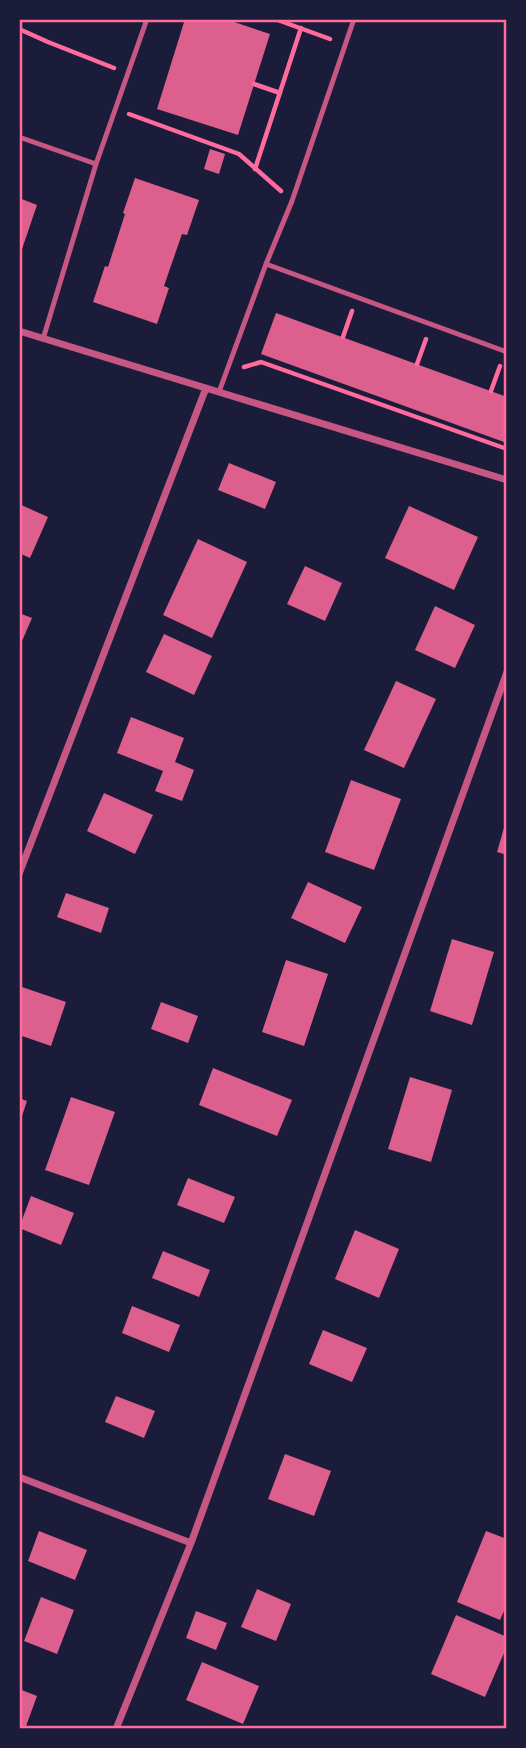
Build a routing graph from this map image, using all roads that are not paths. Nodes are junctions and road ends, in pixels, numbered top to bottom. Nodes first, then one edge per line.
1 (147, 19) edge
2 (354, 19) edge
3 (19, 137) edge
4 (96, 164) junction
5 (266, 264) junction
6 (19, 331) edge
7 (43, 339) junction
8 (506, 352) edge
9 (206, 388) junction
10 (219, 392) junction
11 (507, 480) edge
12 (507, 672) edge
13 (19, 874) edge
14 (19, 1477) edge
15 (191, 1543) junction
16 (116, 1729) edge

1 - 4 lane
2 - 5 lane
3 - 4 lane
4 - 7 lane
5 - 8 lane
5 - 10 lane
6 - 7 street
7 - 9 street
9 - 10 street
9 - 13 street
10 - 11 street
12 - 15 street
14 - 15 street
15 - 16 street

